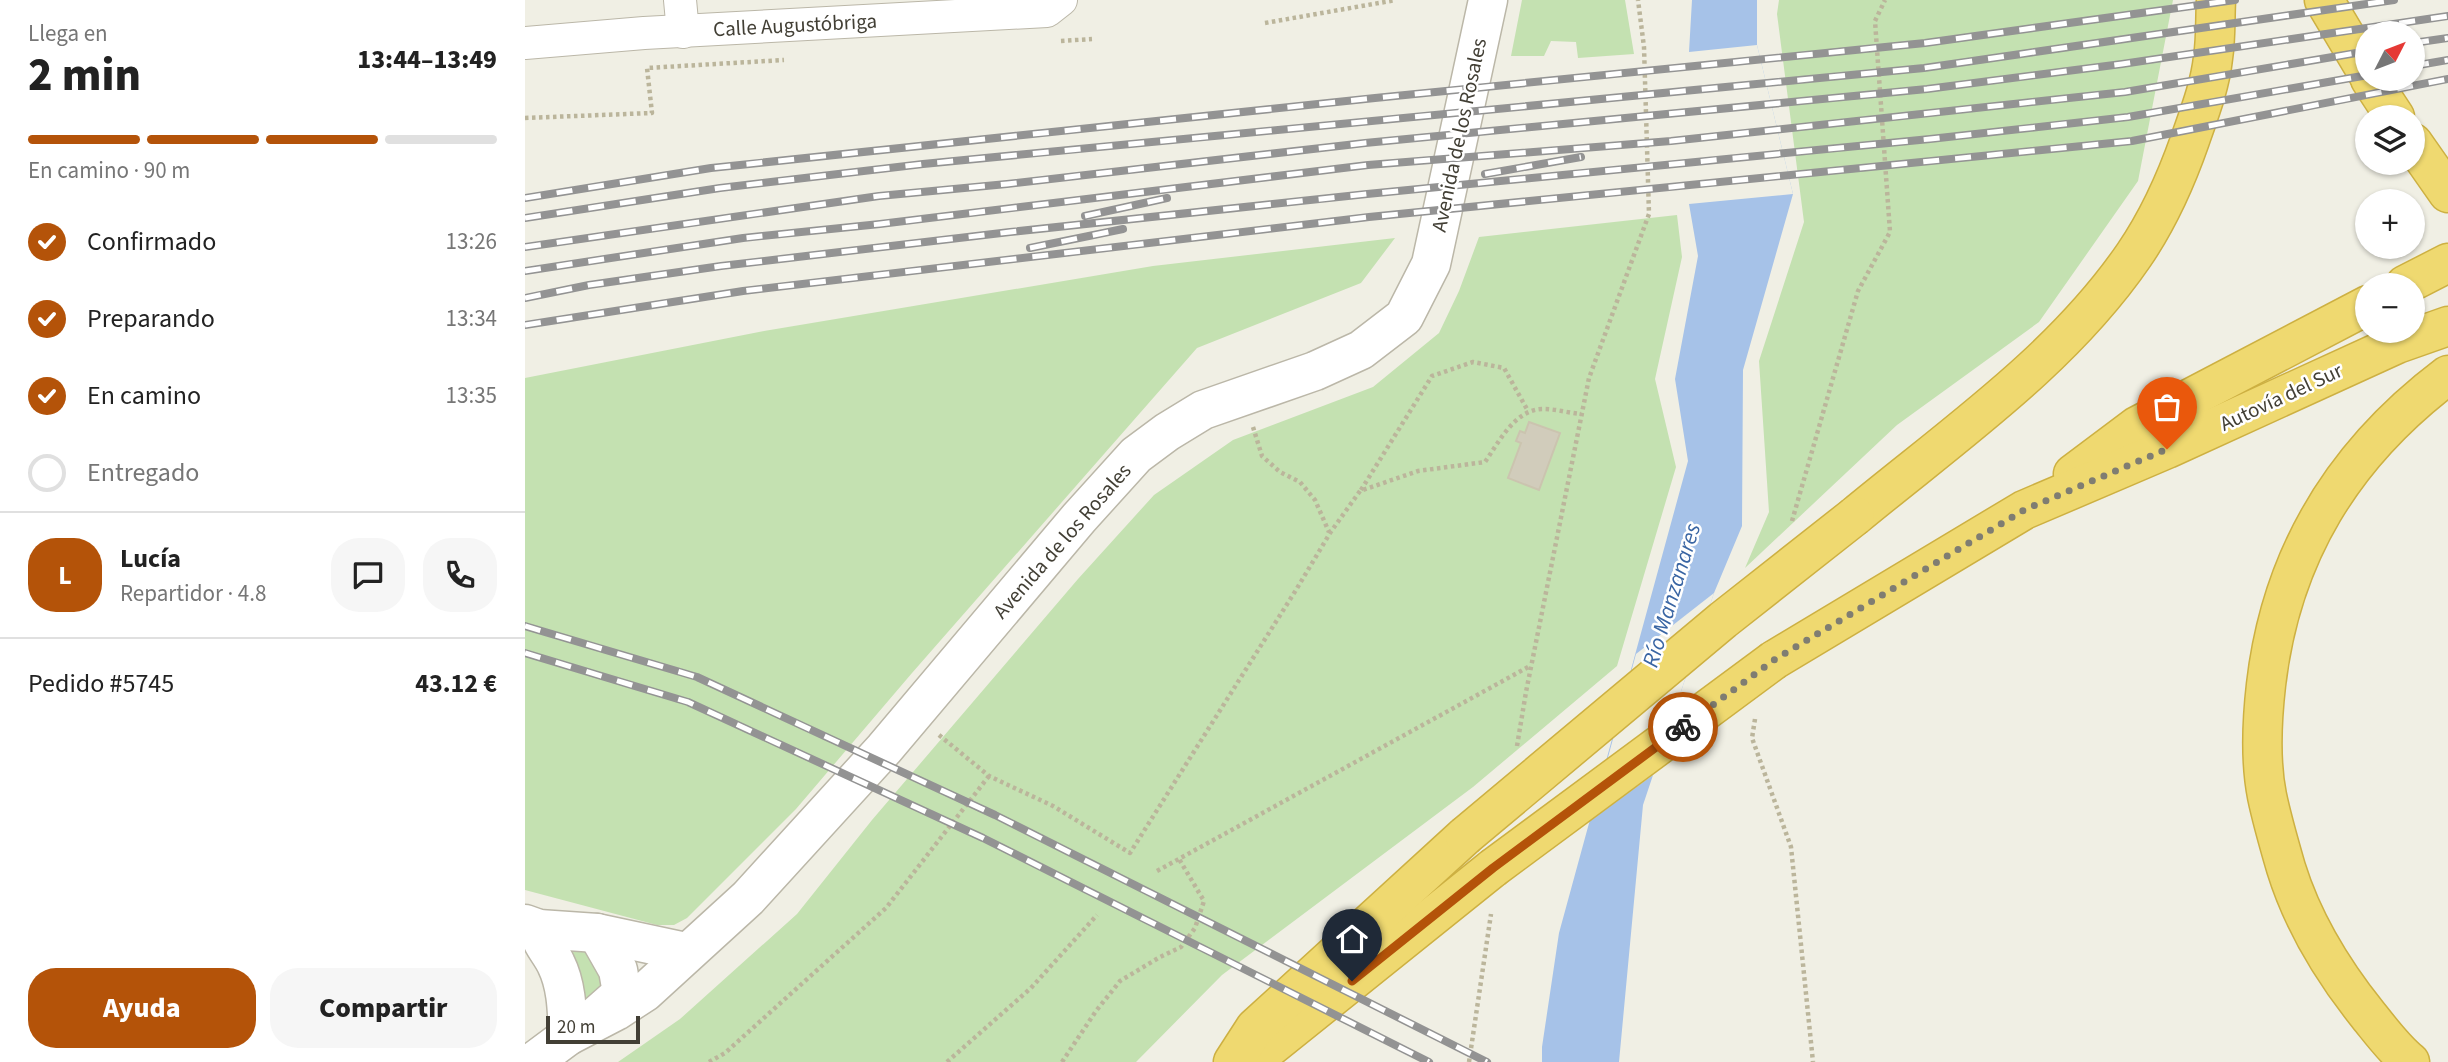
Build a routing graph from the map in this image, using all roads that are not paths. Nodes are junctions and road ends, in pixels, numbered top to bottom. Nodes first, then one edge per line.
1 (680, 0) edge
2 (1061, 0) edge
3 (1488, 0) edge
4 (2216, 0) edge
5 (2324, 0) edge
6 (683, 32) junction
7 (525, 43) edge
8 (2355, 52) edge
9 (2425, 152) edge
10 (2425, 160) edge
11 (2448, 175) edge
12 (2448, 193) edge
13 (2448, 262) edge
14 (2425, 274) edge
15 (2355, 312) edge
16 (2448, 326) edge
17 (2438, 383) edge
18 (2024, 510) junction
19 (532, 926) edge
20 (597, 933) junction
21 (686, 952) junction
22 (576, 1032) junction
23 (533, 1062) edge
24 (1233, 1062) edge
25 (1252, 1062) edge
26 (2410, 1062) edge

1 - 6 street
2 - 6 street, Calle Augustóbriga
3 - 21 street, Avenida de los Rosales
4 - 24 highway, bridge
5 - 8 highway
6 - 7 street, Calle Augustóbriga
9 - 11 highway
10 - 12 highway
13 - 14 highway
15 - 18 highway
16 - 18 highway, Autovía del Sur
17 - 26 highway
18 - 25 highway, Autovía del Sur, bridge
19 - 20 street
19 - 22 street
20 - 21 street
20 - 22 street
21 - 22 street, Avenida de los Rosales
22 - 23 street, Avenida de los Rosales

